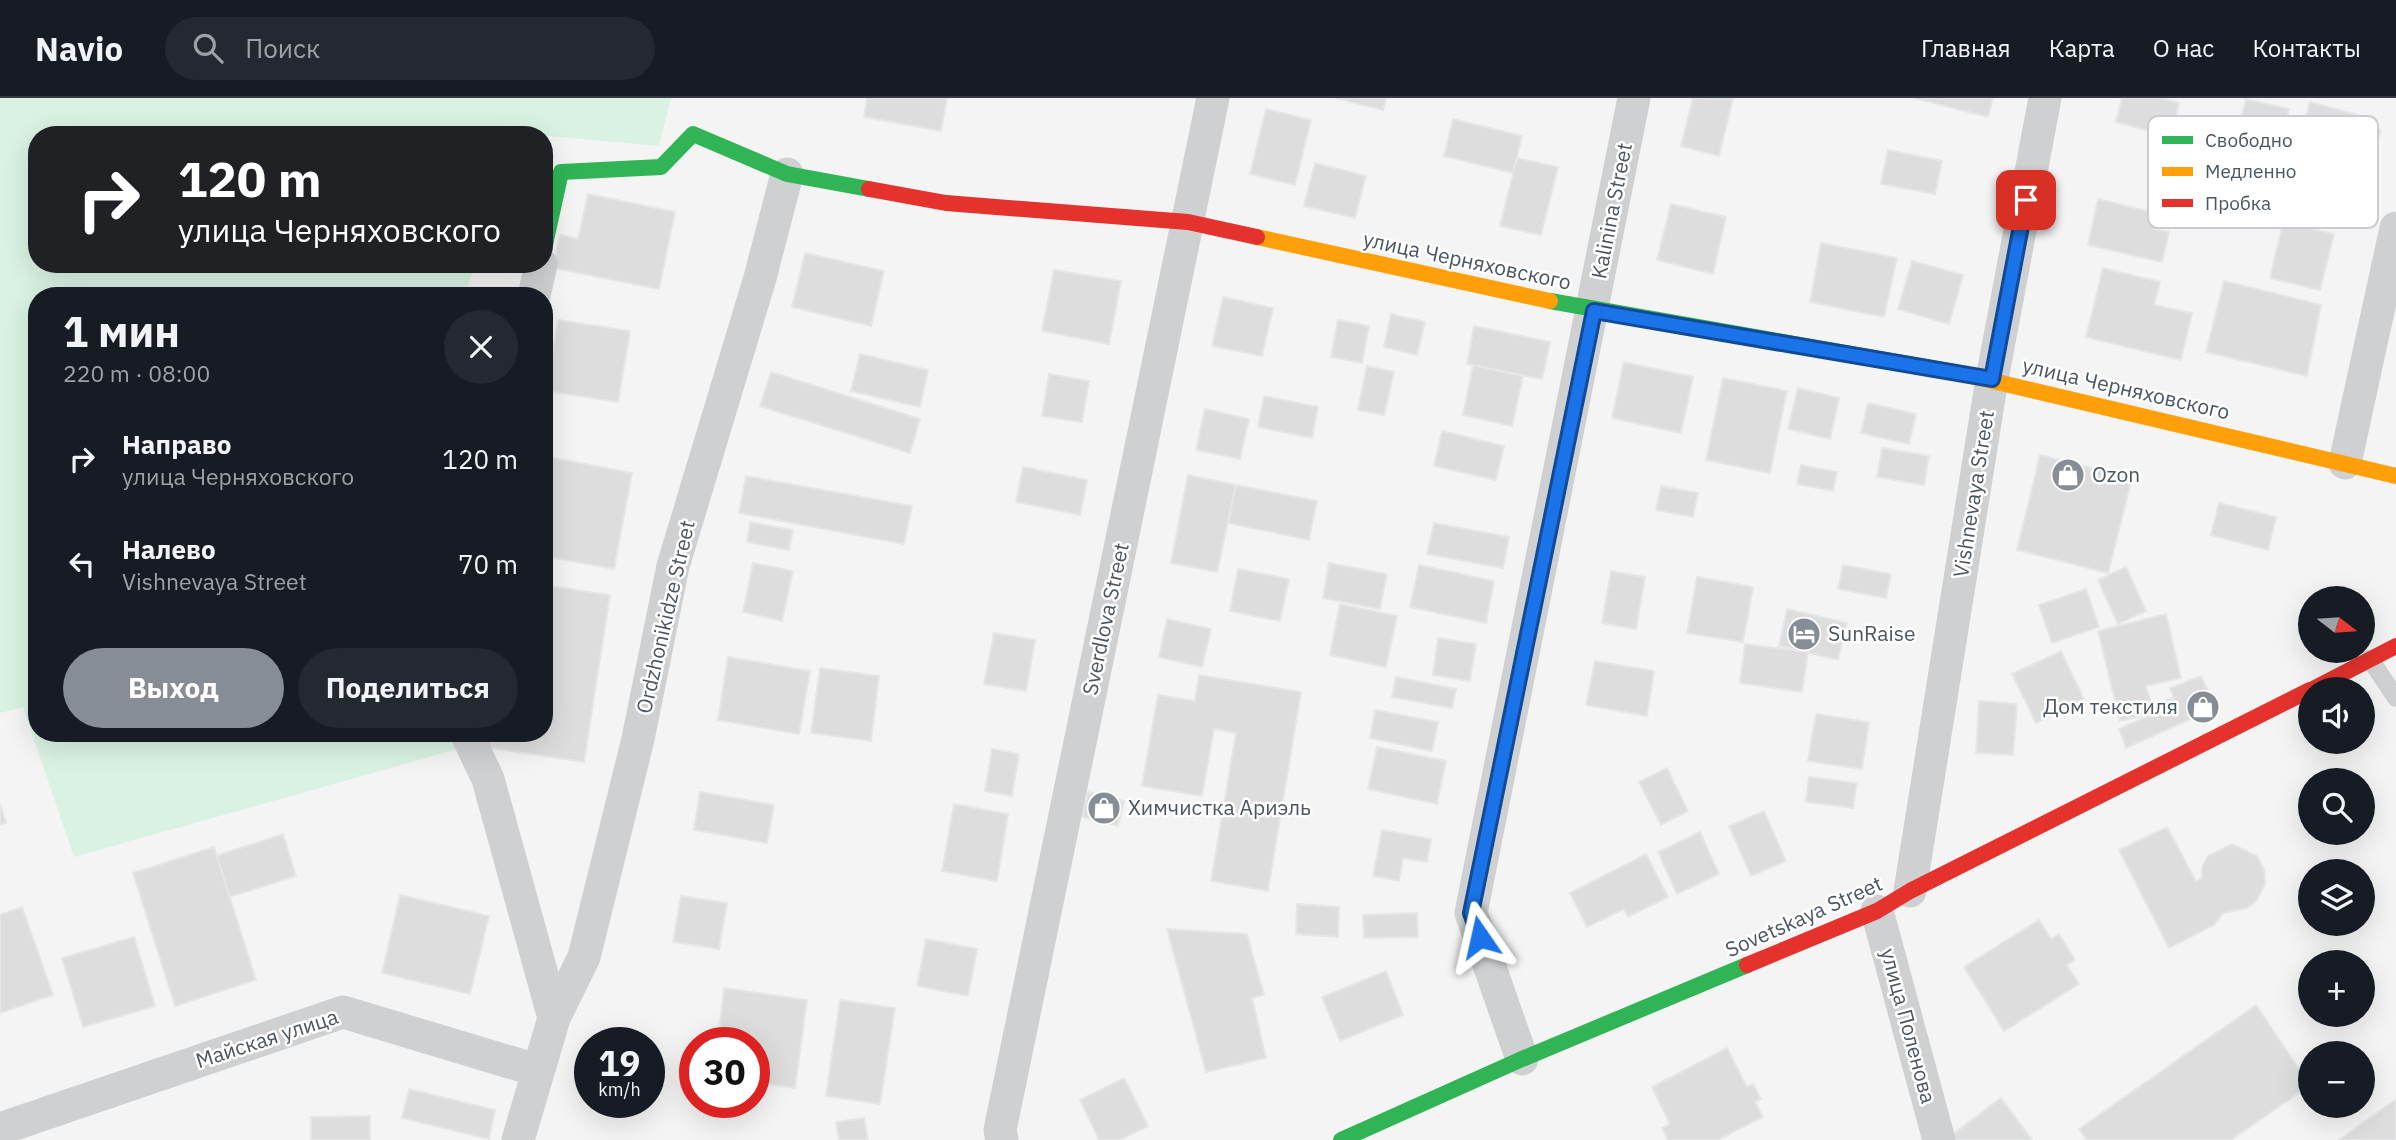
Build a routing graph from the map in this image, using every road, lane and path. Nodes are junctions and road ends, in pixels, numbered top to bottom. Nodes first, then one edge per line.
1 (1213, 98) edge
2 (1634, 98) edge
3 (2045, 98) edge
4 (787, 174) junction
5 (553, 208) edge
6 (1188, 222) junction
7 (2396, 228) edge
8 (1594, 311) junction
9 (1992, 379) junction
10 (2344, 463) junction
11 (2396, 476) edge
12 (2396, 646) edge
13 (2375, 656) edge
14 (2362, 663) edge
15 (2373, 663) edge
16 (2335, 677) edge
17 (2298, 696) edge
18 (2396, 698) edge
19 (470, 742) edge
20 (1910, 891) junction
21 (1877, 911) junction
22 (554, 1018) junction
23 (1522, 1059) junction
24 (536, 1070) junction
25 (0, 1129) edge
26 (518, 1140) edge
27 (1002, 1140) edge
28 (1341, 1140) edge
29 (1939, 1140) edge

1 - 6 street, Sverdlova Street
2 - 8 street, Kalinina Street
3 - 9 street, Vishnevaya Street
4 - 5 street, улица Черняховского
4 - 6 street, улица Черняховского
4 - 22 street, Ordzhonikidze Street
6 - 8 street, улица Черняховского
6 - 27 street, Sverdlova Street
7 - 10 street
8 - 9 street, улица Черняховского
8 - 23 street, Kalinina Street
9 - 10 street, улица Черняховского
9 - 20 street, Vishnevaya Street
10 - 11 street, улица Черняховского
12 - 13 street, Sovetskaya Street
14 - 16 street, Sovetskaya Street
15 - 18 lane
17 - 20 street, Sovetskaya Street
19 - 22 street
20 - 21 street, Sovetskaya Street
21 - 23 street, Sovetskaya Street
21 - 29 street, улица Поленова
22 - 24 street, Ordzhonikidze Street
23 - 28 street, Sovetskaya Street
24 - 25 street, Майская улица
24 - 26 street, Ordzhonikidze Street

